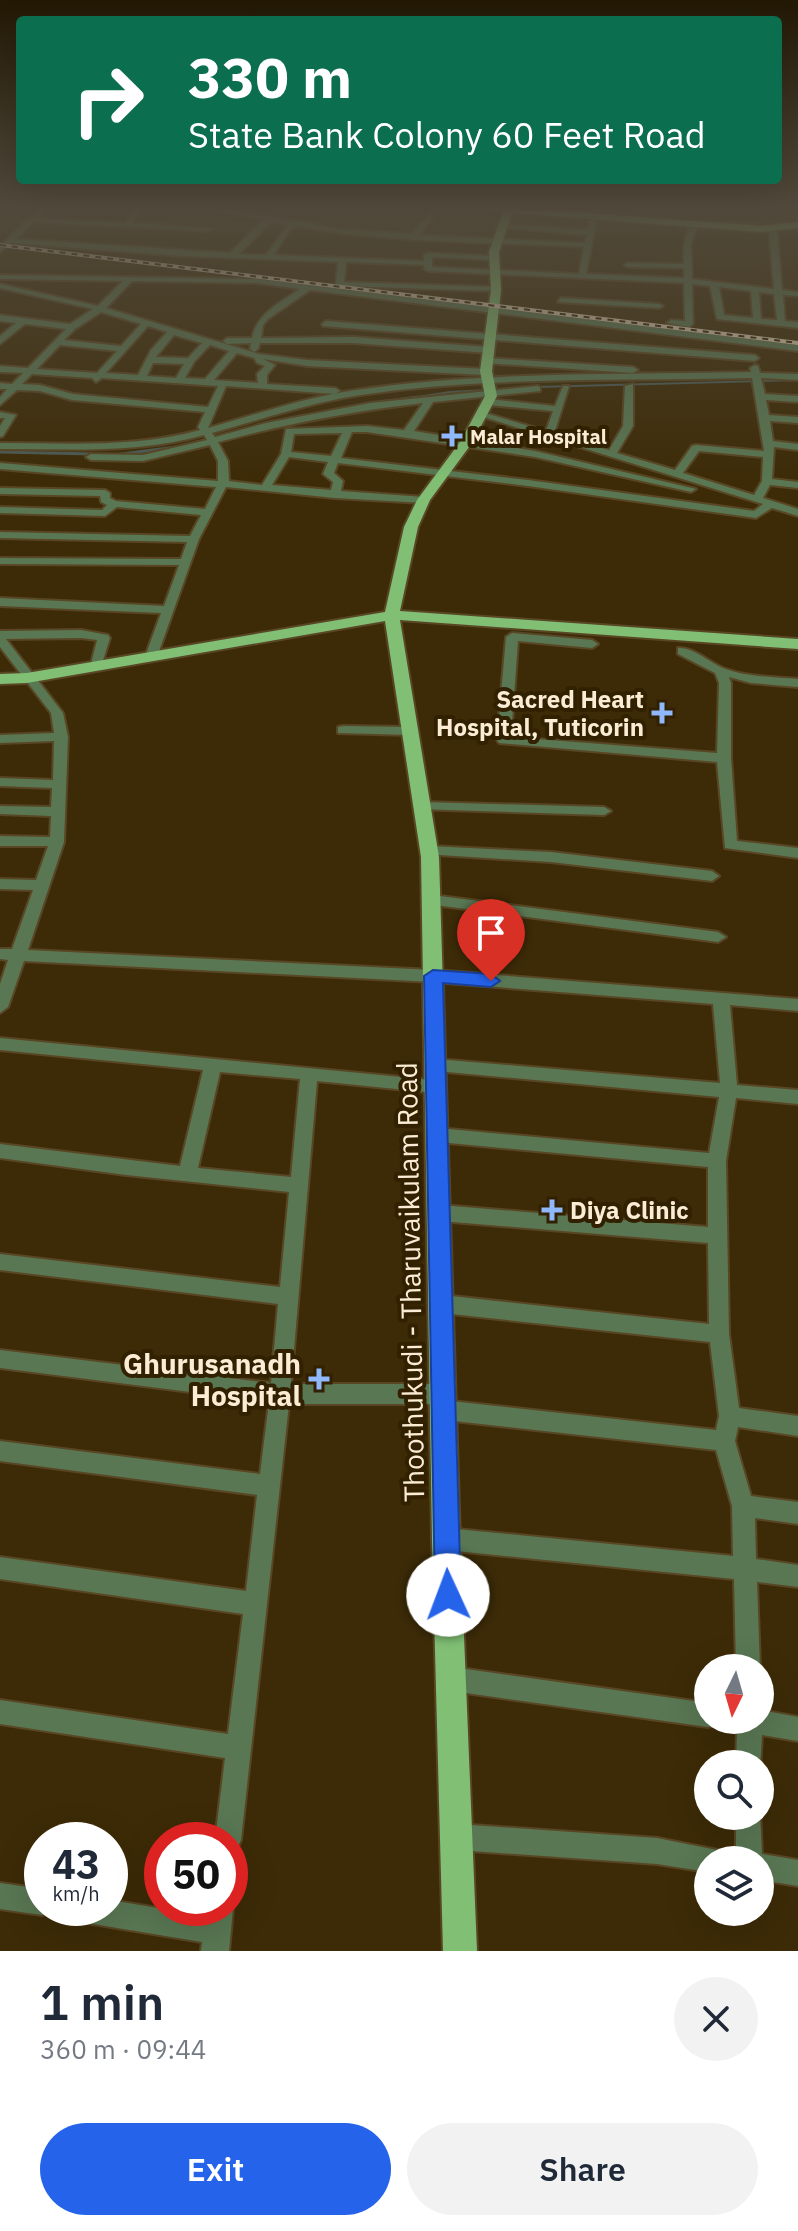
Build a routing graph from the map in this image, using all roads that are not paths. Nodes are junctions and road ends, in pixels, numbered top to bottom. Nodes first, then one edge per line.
1 (64, 298) edge
2 (111, 298) edge
3 (292, 298) edge
4 (406, 298) edge
5 (495, 298) edge
6 (690, 298) edge
7 (717, 298) edge
8 (756, 298) edge
9 (779, 298) edge
10 (561, 300) joint
11 (659, 306) dead end
12 (494, 307) junction
13 (101, 308) junction
14 (558, 310) junction
15 (720, 317) junction
16 (0, 318) edge
17 (690, 320) junction
18 (757, 320) junction
19 (23, 321) junction
20 (781, 323) junction
21 (326, 324) dead end
22 (145, 325) junction
23 (798, 325) edge
24 (72, 327) junction
25 (172, 332) junction
26 (491, 335) junction
27 (1, 339) edge
28 (529, 339) junction
29 (206, 340) junction
30 (56, 342) junction
31 (257, 342) junction
32 (757, 343) junction
33 (798, 348) edge
34 (123, 349) junction
35 (235, 350) junction
36 (642, 350) junction
37 (255, 355) junction
38 (755, 358) junction
39 (149, 360) junction
40 (190, 361) junction
41 (526, 363) junction
42 (0, 369) edge
43 (27, 372) junction
44 (98, 375) junction
45 (642, 375) junction
46 (798, 377) edge
47 (141, 378) junction
48 (757, 379) junction
49 (179, 380) junction
50 (488, 380) junction
51 (207, 383) junction
52 (223, 384) junction
53 (798, 384) edge
54 (0, 386) edge
55 (263, 386) junction
56 (630, 386) junction
57 (12, 387) junction
58 (566, 388) junction
59 (356, 393) junction
60 (761, 397) junction
61 (79, 398) junction
62 (798, 399) edge
63 (429, 400) junction
64 (0, 402) edge
65 (559, 409) junction
66 (212, 410) junction
67 (0, 415) edge
68 (482, 415) junction
69 (764, 418) junction
70 (798, 420) edge
71 (348, 430) junction
72 (407, 433) junction
73 (0, 434) edge
74 (549, 435) junction
75 (210, 436) junction
76 (466, 443) junction
77 (0, 446) edge
78 (798, 447) edge
79 (769, 450) junction
80 (613, 452) junction
81 (0, 454) edge
82 (286, 454) junction
83 (333, 459) junction
84 (643, 462) junction
85 (0, 466) edge
86 (443, 474) junction
87 (677, 474) junction
88 (636, 475) junction
89 (767, 481) junction
90 (223, 484) junction
91 (798, 485) edge
92 (265, 488) junction
93 (691, 489) dead end
94 (0, 491) edge
95 (335, 495) junction
96 (624, 496) junction
97 (757, 499) junction
98 (424, 500) junction
99 (114, 504) junction
100 (770, 504) junction
101 (0, 510) edge
102 (207, 512) junction
103 (798, 513) edge
104 (0, 535) edge
105 (194, 539) junction
106 (0, 561) edge
107 (185, 562) junction
108 (0, 602) edge
109 (166, 610) junction
110 (392, 615) junction
111 (592, 644) dead end
112 (798, 644) edge
113 (2, 645) edge
114 (682, 651) dead end
115 (152, 654) junction
116 (97, 664) junction
117 (720, 671) junction
118 (27, 678) junction
119 (0, 679) edge
120 (798, 683) edge
121 (343, 730) dead end
122 (410, 731) junction
123 (61, 737) junction
124 (0, 739) edge
125 (724, 758) junction
126 (0, 782) edge
127 (59, 784) junction
128 (422, 806) junction
129 (0, 810) edge
130 (604, 811) dead end
131 (59, 812) junction
132 (0, 841) edge
133 (57, 842) junction
134 (429, 851) junction
135 (798, 853) edge
136 (712, 876) dead end
137 (0, 884) edge
138 (43, 885) junction
139 (432, 900) junction
140 (718, 937) dead end
141 (0, 954) edge
142 (19, 956) junction
143 (433, 976) junction
144 (721, 999) junction
145 (798, 1005) edge
146 (0, 1007) edge
147 (0, 1044) edge
148 (213, 1066) junction
149 (309, 1076) junction
150 (436, 1076) junction
151 (729, 1091) junction
152 (798, 1097) edge
153 (438, 1135) junction
154 (0, 1151) edge
155 (717, 1161) junction
156 (187, 1174) junction
157 (299, 1185) junction
158 (440, 1213) junction
159 (718, 1236) junction
160 (0, 1262) edge
161 (289, 1297) junction
162 (442, 1304) junction
163 (719, 1334) junction
164 (0, 1359) edge
165 (280, 1394) junction
166 (444, 1402) junction
167 (730, 1416) junction
168 (798, 1426) edge
169 (724, 1441) junction
170 (0, 1451) edge
171 (270, 1486) junction
172 (743, 1506) junction
173 (798, 1513) edge
174 (446, 1539) junction
175 (0, 1568) edge
176 (745, 1569) junction
177 (798, 1576) edge
178 (256, 1604) junction
179 (748, 1654) edge
180 (452, 1679) junction
181 (0, 1712) edge
182 (694, 1713) edge
183 (774, 1725) edge
184 (798, 1729) edge
185 (239, 1748) junction
186 (230, 1822) edge
187 (457, 1837) junction
188 (694, 1857) edge
189 (774, 1869) edge
190 (798, 1873) edge
191 (0, 1896) edge
192 (24, 1899) edge
193 (128, 1916) edge
194 (217, 1930) edge
195 (460, 1951) edge

1 - 13 street
2 - 13 street
3 - 31 street
4 - 12 street
5 - 12 main road
6 - 17 street
7 - 15 street
8 - 18 street
9 - 20 street
10 - 11 street
10 - 14 street
12 - 14 street
12 - 26 main road
12 - 32 street
13 - 22 street
13 - 24 street
14 - 17 street
15 - 17 street
15 - 18 street
16 - 19 street
18 - 20 street
19 - 24 street
19 - 27 street
20 - 23 street
21 - 26 street
22 - 25 street
22 - 34 street
24 - 30 street
25 - 29 street
25 - 39 street
26 - 28 street
26 - 50 main road
28 - 36 street
28 - 41 street
29 - 31 street
29 - 35 street
29 - 40 street
30 - 34 street
30 - 43 street
31 - 37 street
31 - 50 street
32 - 33 street
32 - 38 street
34 - 44 street
35 - 37 street
35 - 51 street
36 - 38 street
36 - 45 street
37 - 50 street
37 - 55 street
38 - 48 street
39 - 40 street
39 - 47 street
40 - 49 street
41 - 45 street
41 - 50 street
42 - 43 street
43 - 44 street
43 - 57 street
44 - 47 street
44 - 61 street
45 - 48 street
45 - 50 street
46 - 48 street
47 - 49 street
48 - 53 street
48 - 56 street
48 - 60 street
49 - 51 street
50 - 58 street
50 - 59 street
50 - 63 street
50 - 65 street
50 - 68 main road
51 - 52 street
52 - 55 street
52 - 66 street
54 - 57 street
55 - 59 street
56 - 58 street
56 - 80 street
57 - 61 street
57 - 64 street
58 - 65 street
59 - 75 street
60 - 62 street
60 - 69 street
61 - 66 street
63 - 72 street
63 - 75 street
65 - 74 street
66 - 75 street
67 - 73 street
68 - 74 street
68 - 76 main road
69 - 70 street
69 - 79 street
71 - 72 street
71 - 82 street
71 - 83 street
72 - 76 street
74 - 80 street
75 - 77 street
75 - 81 street
75 - 90 street
76 - 86 main road
76 - 88 street
78 - 79 street
79 - 87 street
79 - 89 street
80 - 84 street
82 - 83 street
82 - 92 street
83 - 86 street
83 - 95 street
84 - 87 street
84 - 88 street
85 - 90 street
86 - 96 street
86 - 98 main road
87 - 97 street
88 - 93 street
88 - 96 street
89 - 91 street
89 - 97 street
90 - 92 street
90 - 102 street
92 - 95 street
94 - 99 street
95 - 98 street
96 - 100 street
97 - 100 street
98 - 110 main road
99 - 101 street
99 - 102 street
100 - 103 street
102 - 105 street
104 - 105 street
105 - 107 street
106 - 107 street
107 - 109 street
108 - 109 street
109 - 115 street
110 - 112 main road
110 - 115 main road
110 - 122 main road, Thoothukudi - Tharuvaikulam Road
111 - 125 street
113 - 116 street
113 - 118 street
114 - 117 street
115 - 116 main road
116 - 118 main road
117 - 120 street
117 - 125 street
118 - 119 main road
118 - 123 street
121 - 122 street
122 - 128 main road, Thoothukudi - Tharuvaikulam Road
123 - 124 street
123 - 127 street
125 - 135 street
126 - 127 street
127 - 131 street
128 - 130 street
128 - 134 main road, Thoothukudi - Tharuvaikulam Road
129 - 131 street
131 - 133 street
132 - 133 street
133 - 138 street
134 - 136 street
134 - 139 main road, Thoothukudi - Tharuvaikulam Road
137 - 138 street
138 - 142 street
139 - 140 street
139 - 143 main road, Thoothukudi - Tharuvaikulam Road
141 - 142 street
142 - 143 street
142 - 146 street
143 - 144 street
143 - 150 main road, Thoothukudi - Tharuvaikulam Road
144 - 145 street
144 - 151 street
147 - 148 street
148 - 149 street
148 - 156 street
149 - 150 street
149 - 157 street
150 - 151 street
150 - 153 main road, Thoothukudi - Tharuvaikulam Road
151 - 152 street
151 - 155 street
153 - 155 street
153 - 158 main road, Thoothukudi - Tharuvaikulam Road
154 - 156 street
155 - 159 street
156 - 157 street
157 - 161 street
158 - 159 street
158 - 162 main road, Thoothukudi - Tharuvaikulam Road
159 - 163 street
160 - 161 street
161 - 165 street
162 - 163 street
162 - 166 main road, Thoothukudi - Tharuvaikulam Road
163 - 167 street
164 - 165 street
165 - 166 street
165 - 171 street
166 - 169 street
166 - 174 main road, Thoothukudi - Tharuvaikulam Road
167 - 168 street
167 - 169 street
169 - 172 street
170 - 171 street
171 - 178 street
172 - 173 street
172 - 176 street
174 - 176 street
174 - 180 main road, Thoothukudi - Tharuvaikulam Road
175 - 178 street
176 - 177 street
176 - 179 street
178 - 185 street
180 - 182 street
180 - 187 main road, Thoothukudi - Tharuvaikulam Road
181 - 185 street
183 - 184 street
185 - 186 street
187 - 188 street
187 - 195 main road, Thoothukudi - Tharuvaikulam Road
189 - 190 street
191 - 192 street
193 - 194 street

